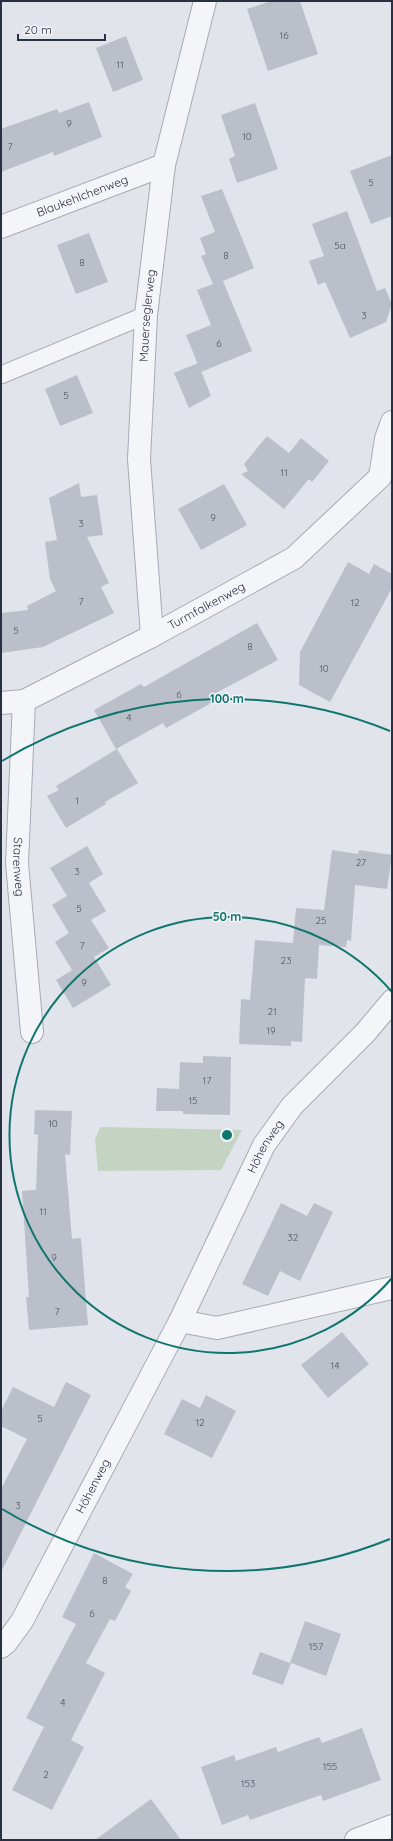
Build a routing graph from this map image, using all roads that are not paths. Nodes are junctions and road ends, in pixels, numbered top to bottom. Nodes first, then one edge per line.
1 (205, 1) edge
2 (164, 165) junction
3 (1, 227) edge
4 (146, 315) junction
5 (1, 375) edge
6 (392, 422) edge
7 (386, 478) edge
8 (152, 636) junction
9 (24, 701) junction
10 (1, 703) edge
11 (392, 1001) edge
12 (32, 1032) dead end
13 (392, 1288) edge
14 (180, 1321) junction
15 (1, 1647) edge
16 (392, 1826) edge
17 (356, 1840) edge

1 - 2 street, Mauerseglerweg
2 - 3 street, Blaukehlchenweg
2 - 4 street, Mauerseglerweg
4 - 5 lane
4 - 8 street, Mauerseglerweg
6 - 7 street
7 - 8 street, Turmfalkenweg
8 - 9 street, Turmfalkenweg
9 - 10 street, Turmfalkenweg
9 - 12 street, Starenweg
11 - 14 street, Höhenweg
13 - 14 street
14 - 15 street, Höhenweg
16 - 17 street

